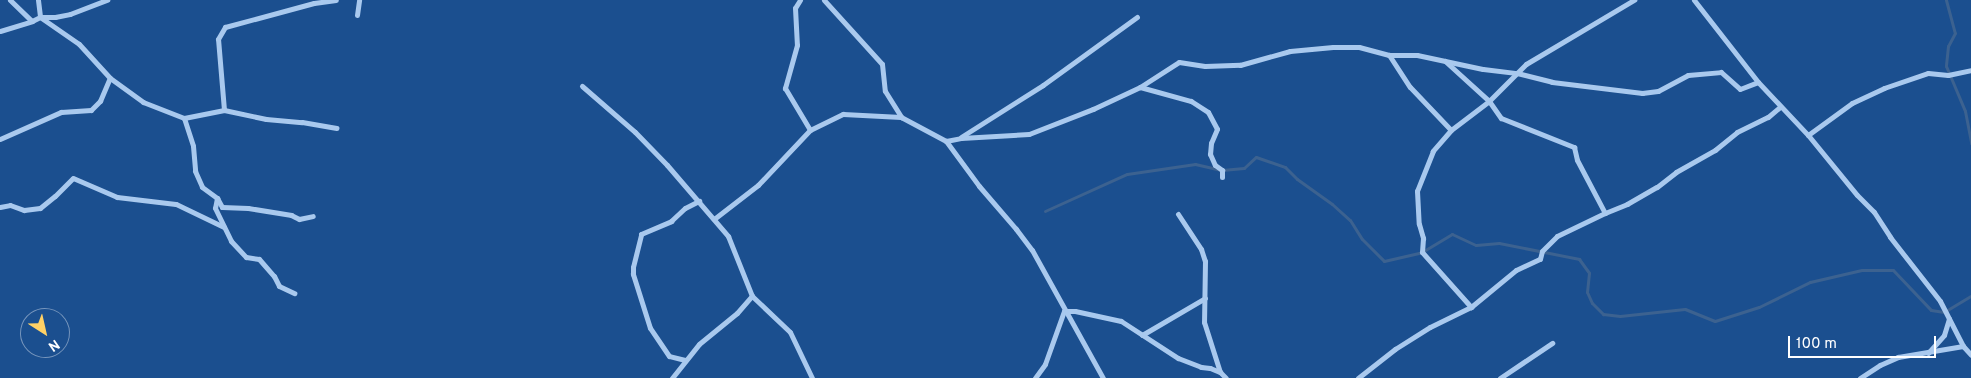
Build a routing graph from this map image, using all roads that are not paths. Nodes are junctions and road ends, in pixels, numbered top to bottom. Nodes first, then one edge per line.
1 (10, 0) edge
2 (38, 0) edge
3 (107, 0) edge
4 (336, 0) edge
5 (359, 0) edge
6 (800, 0) edge
7 (824, 0) edge
8 (1634, 0) edge
9 (1694, 0) edge
10 (357, 15) dead end
11 (40, 17) junction
12 (1137, 17) dead end
13 (32, 21) junction
14 (0, 31) edge
15 (1389, 55) junction
16 (1445, 61) junction
17 (1971, 70) edge
18 (1517, 73) junction
19 (110, 78) junction
20 (1758, 82) junction
21 (582, 86) dead end
22 (1140, 87) junction
23 (1489, 101) junction
24 (1780, 107) junction
25 (224, 110) junction
26 (901, 117) junction
27 (184, 118) junction
28 (336, 128) dead end
29 (810, 130) junction
30 (1451, 130) junction
31 (1808, 135) junction
32 (961, 138) junction
33 (0, 139) edge
34 (946, 141) junction
35 (1222, 178) dead end
36 (217, 198) junction
37 (699, 201) junction
38 (0, 207) edge
39 (1605, 213) junction
40 (1178, 214) dead end
41 (313, 216) dead end
42 (714, 219) junction
43 (224, 227) junction
44 (294, 294) dead end
45 (752, 296) junction
46 (1205, 298) junction
47 (1471, 308) junction
48 (1064, 311) junction
49 (1948, 320) junction
50 (1142, 335) junction
51 (1552, 343) dead end
52 (1963, 346) junction
53 (1927, 353) junction
54 (1971, 355) edge
55 (685, 360) junction
56 (1220, 372) junction
57 (672, 378) edge
58 (812, 378) edge
59 (1035, 378) edge
60 (1104, 378) edge
61 (1226, 378) edge
62 (1358, 378) edge
63 (1500, 378) edge
64 (1860, 378) edge

1 - 13 street
2 - 11 street
3 - 11 street
4 - 25 street
5 - 10 street
6 - 29 street
7 - 26 street
8 - 18 street
9 - 20 street
11 - 13 street
11 - 19 street
12 - 32 street
13 - 14 street
15 - 16 street
15 - 22 street
15 - 30 street
16 - 18 street
16 - 23 street
17 - 31 street
18 - 20 street
18 - 23 street
19 - 27 street
19 - 33 street
20 - 24 street
21 - 37 street
22 - 32 street
22 - 35 street
23 - 30 street
23 - 39 street
24 - 31 street
24 - 39 street
25 - 27 street
25 - 28 street
26 - 29 street
26 - 34 street
27 - 36 street
29 - 42 street
30 - 47 street
31 - 49 street
32 - 34 street
34 - 48 street
36 - 41 street
36 - 43 street
37 - 42 street
37 - 55 street
38 - 43 street
39 - 47 street
40 - 46 street
42 - 45 street
43 - 44 street
45 - 55 street
45 - 58 street
46 - 50 street
46 - 56 street
47 - 62 street
48 - 50 street
48 - 59 street
48 - 60 street
49 - 52 street
49 - 53 street
50 - 56 street
51 - 63 street
52 - 53 street
52 - 54 street
53 - 64 street
55 - 57 street
56 - 61 street

